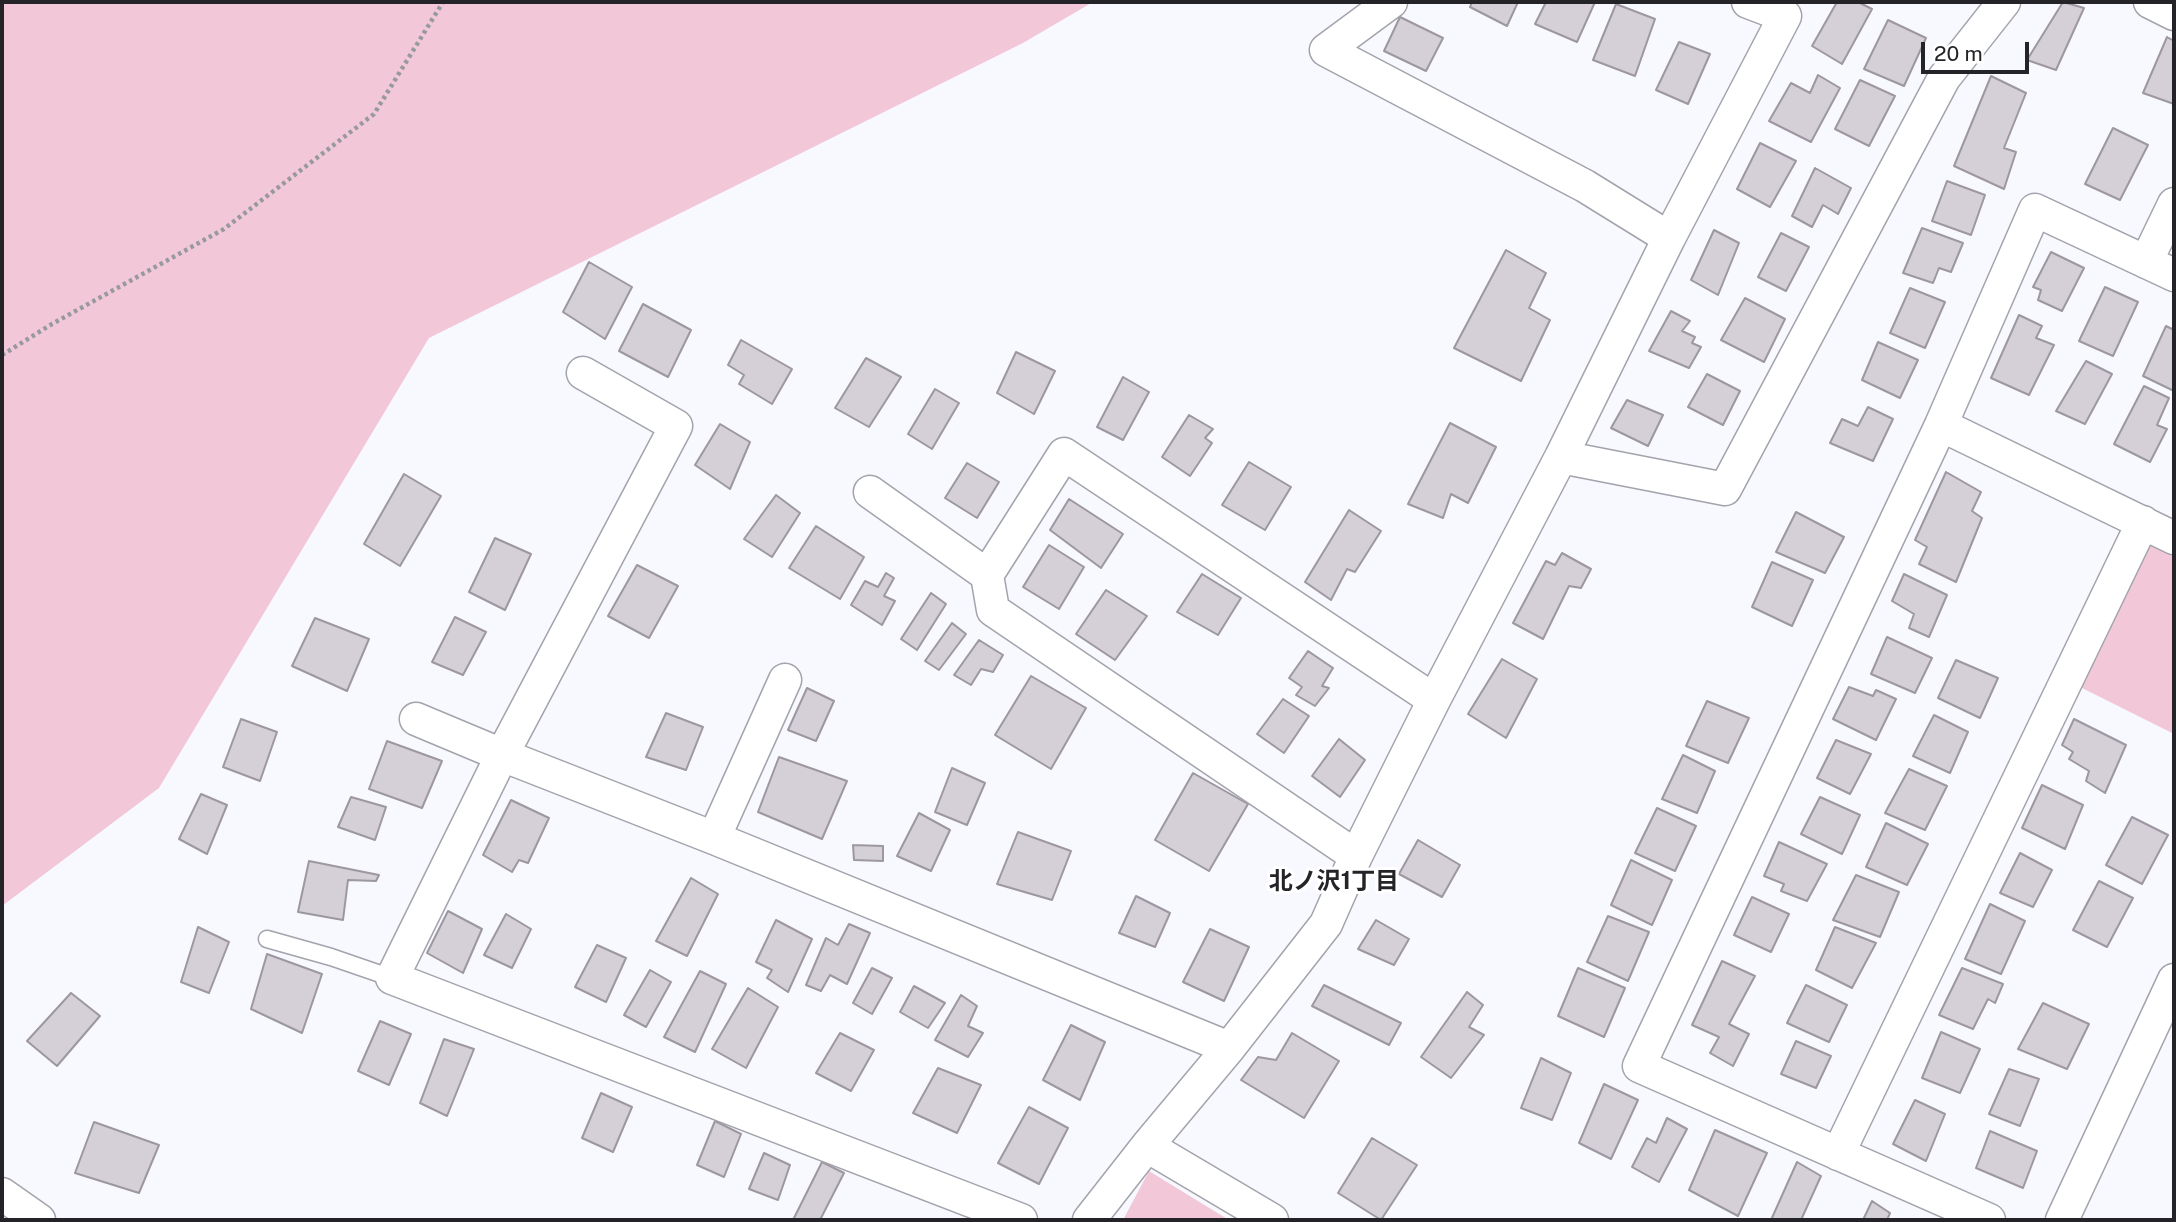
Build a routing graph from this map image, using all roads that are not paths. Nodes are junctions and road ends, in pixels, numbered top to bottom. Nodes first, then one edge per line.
1 (1391, 2) edge
2 (1748, 2) edge
3 (2004, 2) edge
4 (2150, 2) edge
5 (2174, 14) edge
6 (2174, 204) edge
7 (1669, 238) junction
8 (2160, 268) edge
9 (583, 373) dead end
10 (1941, 425) junction
11 (1561, 457) junction
12 (870, 492) dead end
13 (2143, 522) junction
14 (2174, 538) edge
15 (987, 575) junction
16 (785, 680) dead end
17 (1434, 700) junction
18 (416, 719) dead end
19 (502, 755) junction
20 (714, 838) junction
21 (1356, 856) junction
22 (267, 939) dead end
23 (392, 978) junction
24 (2174, 980) edge
25 (1229, 1048) junction
26 (1147, 1146) junction
27 (1838, 1154) junction
28 (2, 1194) edge
29 (39, 1220) edge
30 (1021, 1220) edge
31 (1089, 1220) edge
32 (1272, 1220) edge
33 (1989, 1220) edge
34 (2062, 1220) edge

1 - 7 street
2 - 7 street
3 - 11 street
4 - 5 street
6 - 8 street
7 - 11 street
8 - 10 street
9 - 19 street
10 - 13 street
10 - 27 street
11 - 17 street
12 - 15 street
13 - 14 street
13 - 27 street
15 - 17 street
15 - 21 street
16 - 20 street
17 - 21 street
18 - 19 street
19 - 20 street
19 - 23 street
20 - 25 street
21 - 25 street
22 - 23 lane
23 - 30 street
24 - 34 street
25 - 26 street
26 - 31 street
26 - 32 street
27 - 33 street
28 - 29 street

